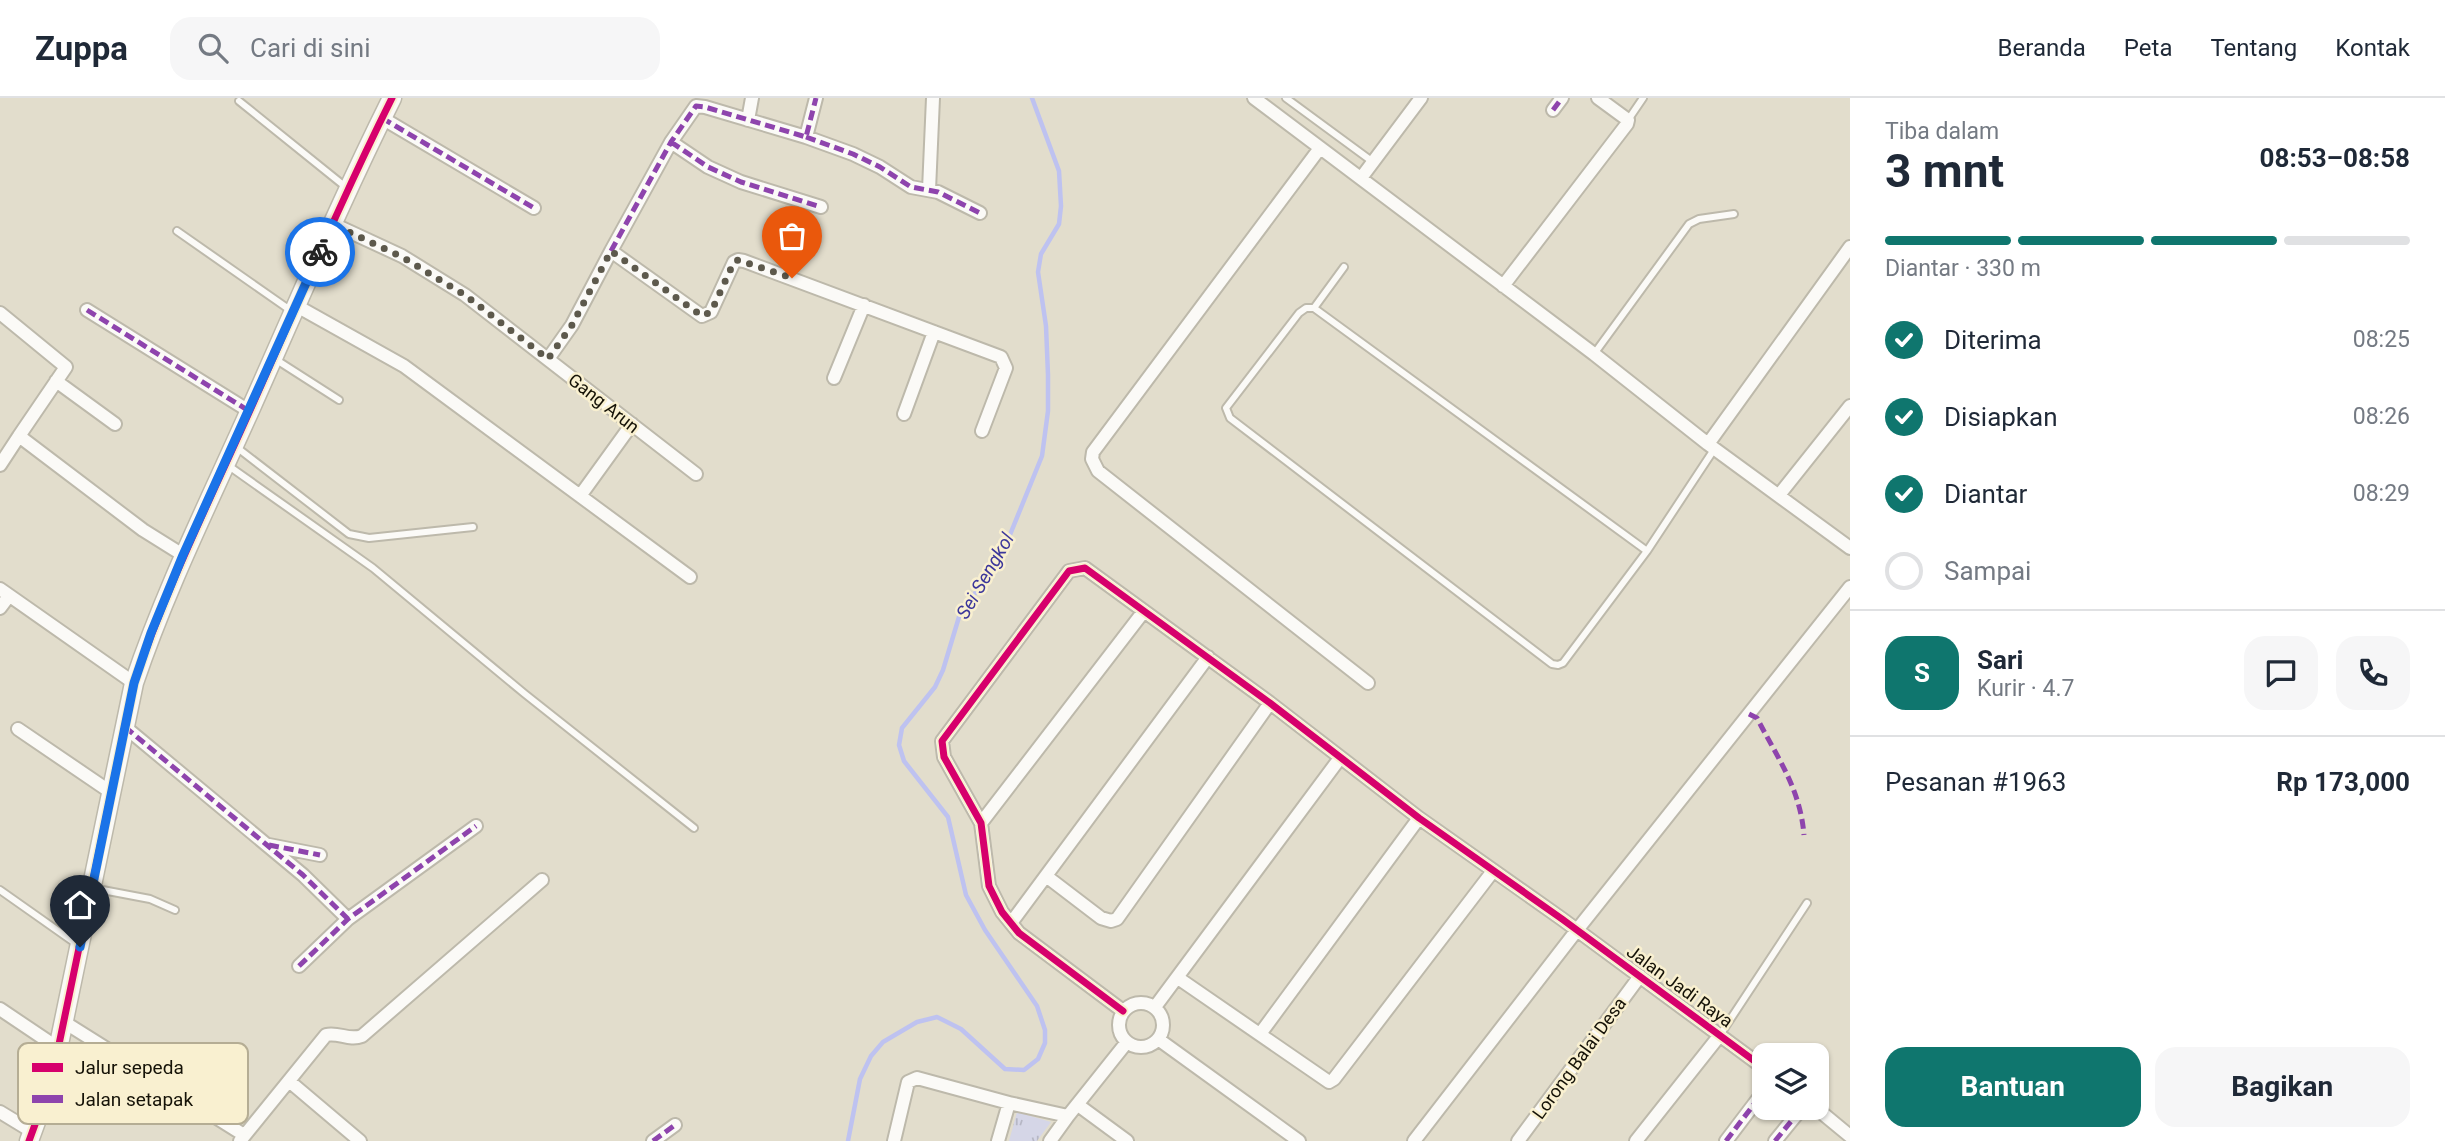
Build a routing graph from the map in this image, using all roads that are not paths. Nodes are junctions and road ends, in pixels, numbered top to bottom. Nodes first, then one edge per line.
1 (392, 98) edge
2 (752, 98) edge
3 (816, 98) edge
4 (933, 98) edge
5 (1254, 98) edge
6 (1286, 98) edge
7 (1421, 98) edge
8 (1562, 98) edge
9 (1598, 98) edge
10 (1643, 98) edge
11 (239, 101) dead end
12 (1553, 110) dead end
13 (382, 118) junction
14 (748, 120) junction
15 (1628, 120) junction
16 (806, 137) junction
17 (671, 142) junction
18 (1320, 148) junction
19 (1373, 162) junction
20 (1361, 178) junction
21 (348, 188) junction
22 (929, 190) junction
23 (821, 207) dead end
24 (534, 208) dead end
25 (980, 213) dead end
26 (1734, 214) dead end
27 (332, 224) junction
28 (177, 231) dead end
29 (1850, 247) edge
30 (611, 251) junction
31 (1344, 267) dead end
32 (1503, 286) junction
33 (864, 305) junction
34 (294, 308) junction
35 (1314, 308) junction
36 (87, 310) dead end
37 (0, 313) edge
38 (934, 332) junction
39 (1594, 354) junction
40 (273, 358) junction
41 (548, 359) junction
42 (834, 378) dead end
43 (56, 382) junction
44 (339, 400) dead end
45 (1850, 406) edge
46 (249, 411) junction
47 (904, 414) dead end
48 (115, 424) dead end
49 (632, 424) junction
50 (982, 431) dead end
51 (19, 436) junction
52 (234, 445) junction
53 (1711, 446) junction
54 (225, 463) junction
55 (0, 465) edge
56 (696, 474) dead end
57 (1779, 495) junction
58 (580, 496) junction
59 (473, 527) dead end
60 (1850, 548) edge
61 (1647, 551) junction
62 (183, 555) junction
63 (690, 578) dead end
64 (1850, 587) edge
65 (5, 592) edge
66 (0, 608) edge
67 (1144, 611) junction
68 (1208, 657) junction
69 (134, 683) junction
70 (1368, 683) dead end
71 (1270, 704) junction
72 (125, 727) junction
73 (18, 729) dead end
74 (1340, 758) junction
75 (112, 793) junction
76 (1419, 818) junction
77 (981, 823) junction
78 (477, 827) dead end
79 (694, 828) dead end
80 (266, 844) junction
81 (320, 855) dead end
82 (1493, 871) junction
83 (1046, 876) junction
84 (542, 880) dead end
85 (92, 888) junction
86 (0, 890) edge
87 (1807, 903) dead end
88 (174, 910) dead end
89 (348, 919) junction
90 (1011, 923) junction
91 (1577, 930) junction
92 (80, 947) junction
93 (299, 967) dead end
94 (1640, 976) junction
95 (1178, 978) junction
96 (1155, 1007) junction
97 (0, 1009) edge
98 (1123, 1012) junction
99 (64, 1022) junction
100 (1260, 1034) junction
101 (1720, 1035) junction
102 (1158, 1039) junction
103 (1127, 1042) junction
104 (51, 1043) edge
105 (59, 1043) edge
106 (96, 1043) edge
107 (1752, 1059) edge
108 (289, 1081) junction
109 (1009, 1103) junction
110 (1078, 1105) junction
111 (1752, 1107) edge
112 (0, 1112) edge
113 (1068, 1116) junction
114 (1829, 1119) edge
115 (1792, 1120) edge
116 (221, 1124) edge
117 (675, 1125) dead end
118 (31, 1136) edge
119 (1850, 1136) edge
120 (242, 1138) edge
121 (360, 1141) edge
122 (653, 1141) edge
123 (894, 1141) edge
124 (998, 1141) edge
125 (1050, 1141) edge
126 (1127, 1141) edge
127 (1299, 1141) edge
128 (1414, 1141) edge
129 (1518, 1141) edge
130 (1636, 1141) edge
131 (1726, 1141) edge
132 (1775, 1141) edge

1 - 13 street
2 - 14 street
3 - 16 street
4 - 22 street
5 - 18 street
6 - 19 lane
7 - 19 street
8 - 12 street
9 - 15 street
10 - 15 lane
11 - 21 lane
13 - 21 street
13 - 24 street
14 - 16 street
14 - 17 street
15 - 32 street
16 - 22 street
17 - 23 street
17 - 30 street
18 - 20 street
18 - 70 street
19 - 20 street
20 - 32 street
21 - 27 street
22 - 25 street
26 - 39 lane
27 - 34 street
27 - 41 street, Gang Arun
28 - 34 lane
29 - 53 street
30 - 33 street
30 - 41 street
31 - 35 lane
32 - 39 street
33 - 38 street
33 - 42 street
34 - 40 street
34 - 58 street
35 - 61 lane
35 - 61 lane
36 - 46 street
37 - 43 street
38 - 47 street
38 - 50 street
39 - 53 street
40 - 44 lane
40 - 46 street
41 - 49 street, Gang Arun
43 - 48 street
43 - 51 street
45 - 57 street
46 - 52 street
49 - 56 street, Gang Arun
49 - 58 street
51 - 55 street
51 - 62 street
52 - 54 street
52 - 59 lane
53 - 57 street
53 - 61 lane
54 - 62 street
54 - 79 lane
57 - 60 street
58 - 63 street
62 - 69 street
64 - 91 street
65 - 66 street
65 - 69 street
67 - 68 street, Jalan Jadi Raya
67 - 77 street
67 - 77 street, Jalan Jadi Raya
68 - 71 street, Jalan Jadi Raya
68 - 83 street
69 - 72 street
71 - 74 street, Jalan Jadi Raya
71 - 83 street
72 - 75 street
72 - 80 street
73 - 75 street
74 - 76 street, Jalan Jadi Raya
74 - 95 street
75 - 85 street
76 - 82 street, Jalan Jadi Raya
76 - 100 street
77 - 90 street
78 - 89 street
80 - 81 street
80 - 89 street
82 - 91 street, Jalan Jadi Raya
82 - 100 street
83 - 90 street
84 - 108 street
85 - 88 lane
85 - 92 street
86 - 92 lane
87 - 101 lane
89 - 93 street
90 - 98 street
91 - 94 street, Jalan Jadi Raya
91 - 128 street
92 - 99 street
94 - 101 street, Jalan Jadi Raya
94 - 129 street, Lorong Balai Desa
95 - 96 street
95 - 100 street
96 - 98 street
96 - 102 street
97 - 104 street
98 - 103 street
99 - 105 street
99 - 106 street
101 - 107 street, Jalan Jadi Raya
101 - 130 street
102 - 103 street
102 - 127 street
103 - 110 street
108 - 120 street
108 - 121 street
109 - 113 street
109 - 123 street
109 - 124 street
110 - 113 street
110 - 126 street
111 - 131 street
112 - 118 street
113 - 125 street
114 - 119 street
115 - 132 street
116 - 120 street
117 - 122 street

